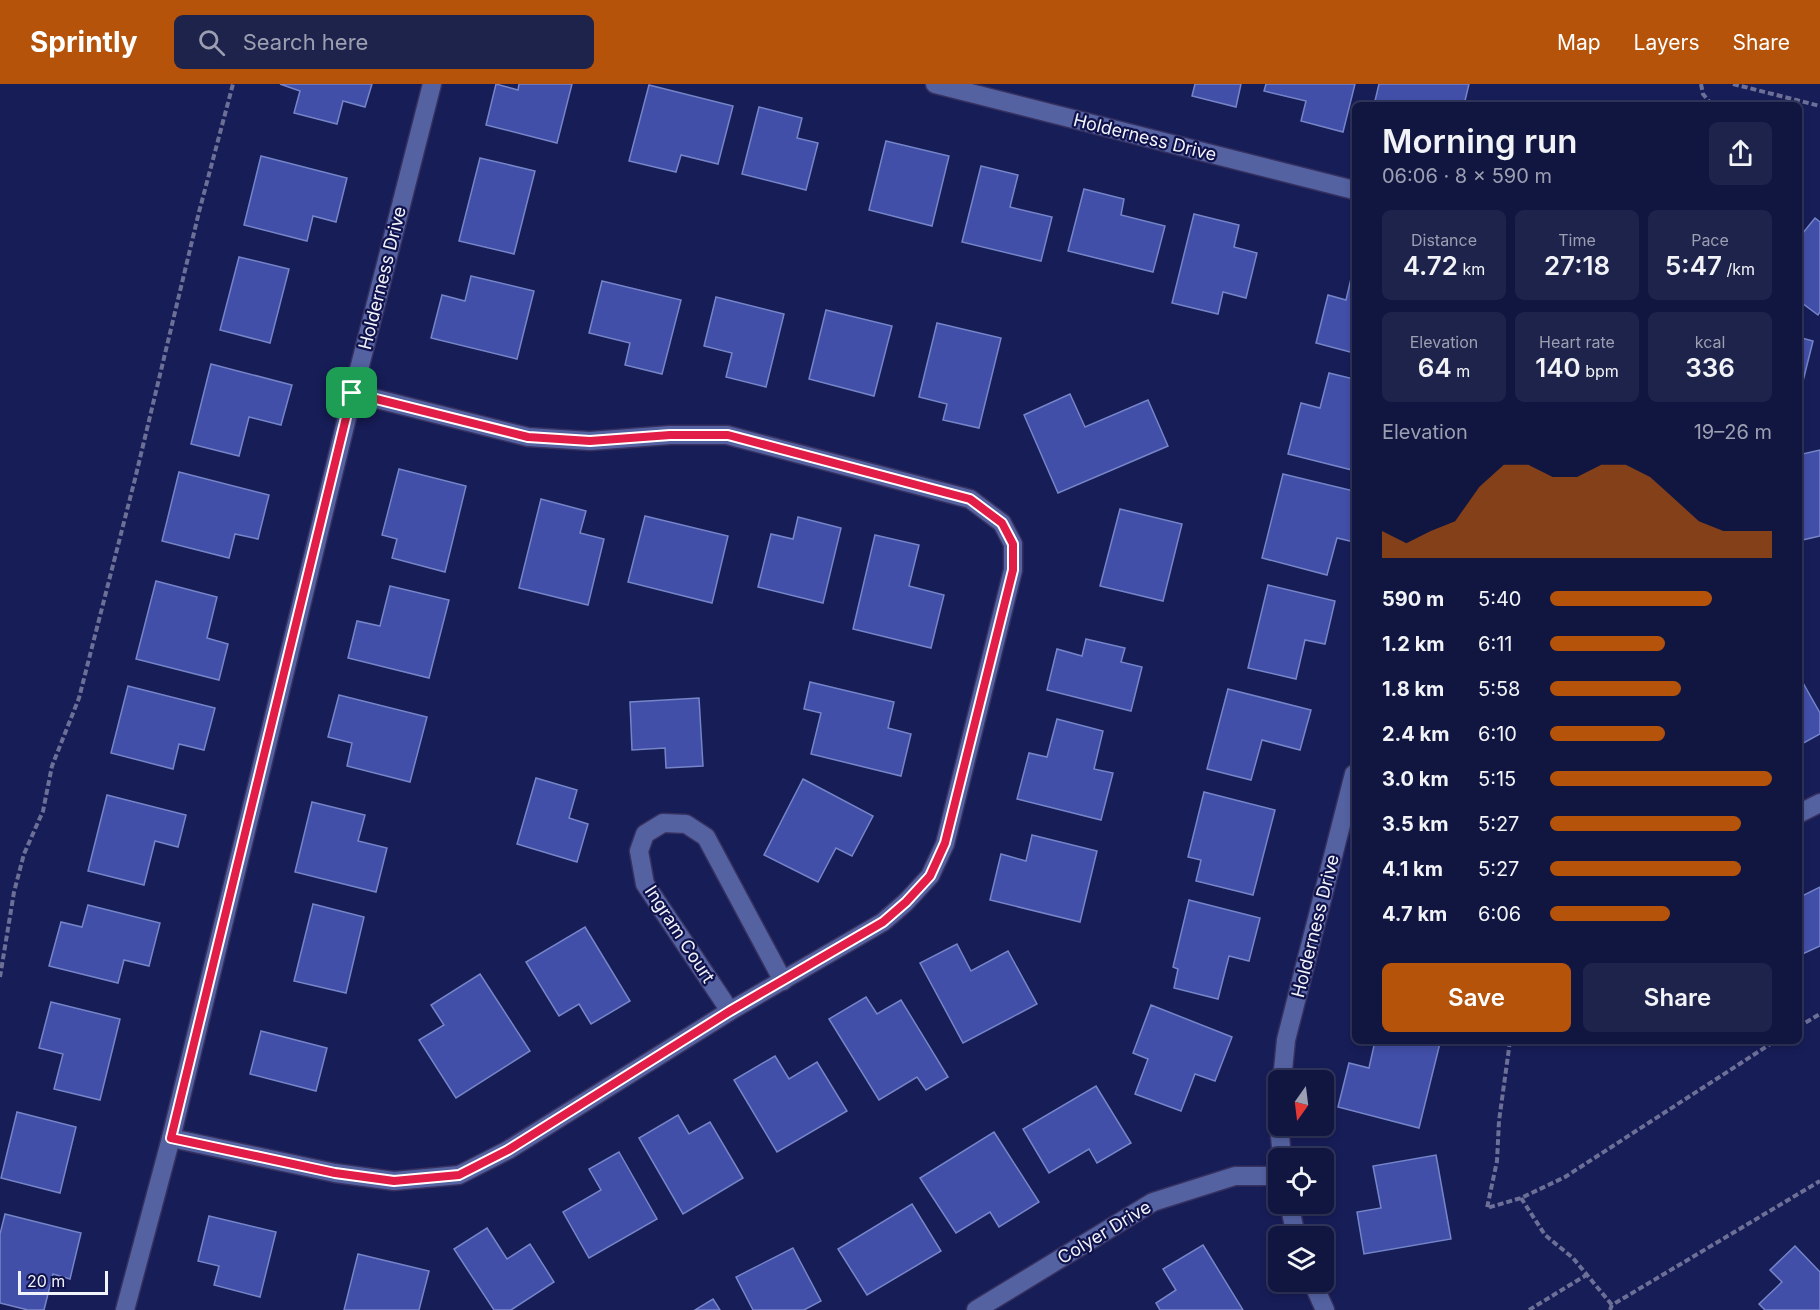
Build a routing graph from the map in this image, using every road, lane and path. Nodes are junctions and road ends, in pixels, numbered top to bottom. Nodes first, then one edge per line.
1 (233, 84) edge
2 (432, 84) edge
3 (935, 84) edge
4 (1701, 84) edge
5 (1733, 84) edge
6 (1710, 102) edge
7 (1820, 106) edge
8 (1352, 189) edge
9 (352, 393) junction
10 (1352, 790) edge
11 (1820, 803) edge
12 (1802, 812) edge
13 (1347, 830) edge
14 (0, 977) edge
15 (783, 981) junction
16 (730, 1011) junction
17 (1820, 1014) edge
18 (1802, 1025) edge
19 (1510, 1044) edge
20 (1770, 1044) edge
21 (1283, 1070) edge
22 (171, 1138) junction
23 (1268, 1176) edge
24 (1820, 1182) edge
25 (1521, 1198) junction
26 (1588, 1275) junction
27 (1317, 1292) edge
28 (1611, 1308) edge
29 (125, 1310) edge
30 (976, 1310) edge
31 (1324, 1310) edge
32 (1529, 1310) edge

1 - 14 path
2 - 9 street, Holderness Drive
3 - 8 street, Holderness Drive
4 - 6 path
5 - 7 path
9 - 15 street
9 - 22 street, Holderness Drive
10 - 13 street, Holderness Drive
11 - 12 street
13 - 21 street, Holderness Drive
15 - 16 street
15 - 16 street, Ingram Court
16 - 22 street
17 - 18 path
19 - 25 path
20 - 25 path
22 - 29 street, Holderness Drive
23 - 30 street, Colyer Drive
24 - 28 path
25 - 26 path
26 - 28 path
26 - 32 path
27 - 31 street

